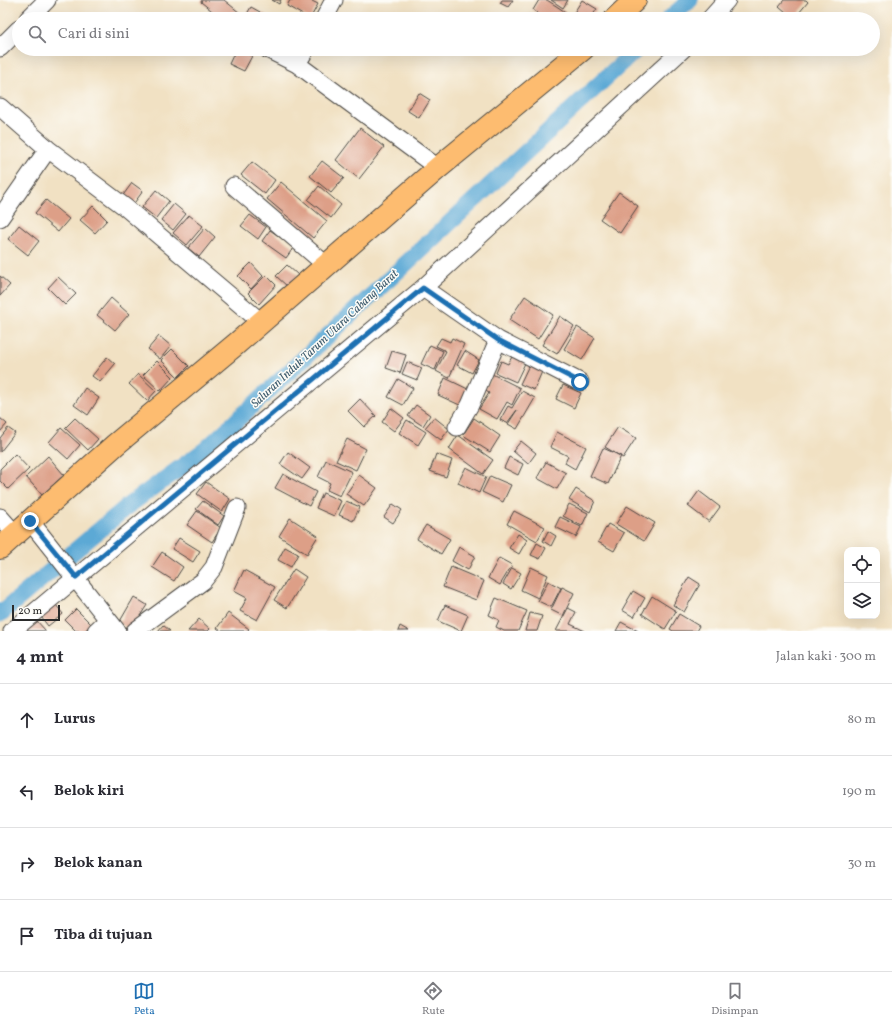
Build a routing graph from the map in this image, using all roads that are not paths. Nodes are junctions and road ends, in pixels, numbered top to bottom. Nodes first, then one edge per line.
1 (47, 0) edge
2 (334, 0) edge
3 (635, 0) edge
4 (727, 0) edge
5 (35, 12) edge
6 (328, 12) edge
7 (622, 12) edge
8 (716, 12) edge
9 (12, 36) edge
10 (0, 48) edge
11 (281, 56) edge
12 (302, 56) edge
13 (574, 56) edge
14 (675, 56) edge
15 (297, 64) junction
16 (0, 107) edge
17 (48, 149) junction
18 (438, 168) junction
19 (234, 186) dead end
20 (0, 218) edge
21 (326, 265) junction
22 (423, 288) junction
23 (261, 322) junction
24 (498, 340) junction
25 (580, 382) dead end
26 (457, 426) dead end
27 (238, 508) dead end
28 (0, 517) edge
29 (22, 534) edge
30 (72, 572) junction
31 (107, 627) edge
32 (12, 631) edge
33 (135, 631) edge

1 - 5 street
2 - 6 street
3 - 7 main road
4 - 8 street
9 - 10 street
11 - 15 street
12 - 15 street
13 - 18 main road
14 - 22 street
15 - 18 street
16 - 17 street
17 - 20 street
17 - 23 street
18 - 21 main road
19 - 21 street
21 - 23 main road
22 - 24 street
22 - 30 street
23 - 29 main road
24 - 25 street
24 - 26 street
27 - 33 street
28 - 29 street
29 - 30 street
30 - 31 street
30 - 32 street

